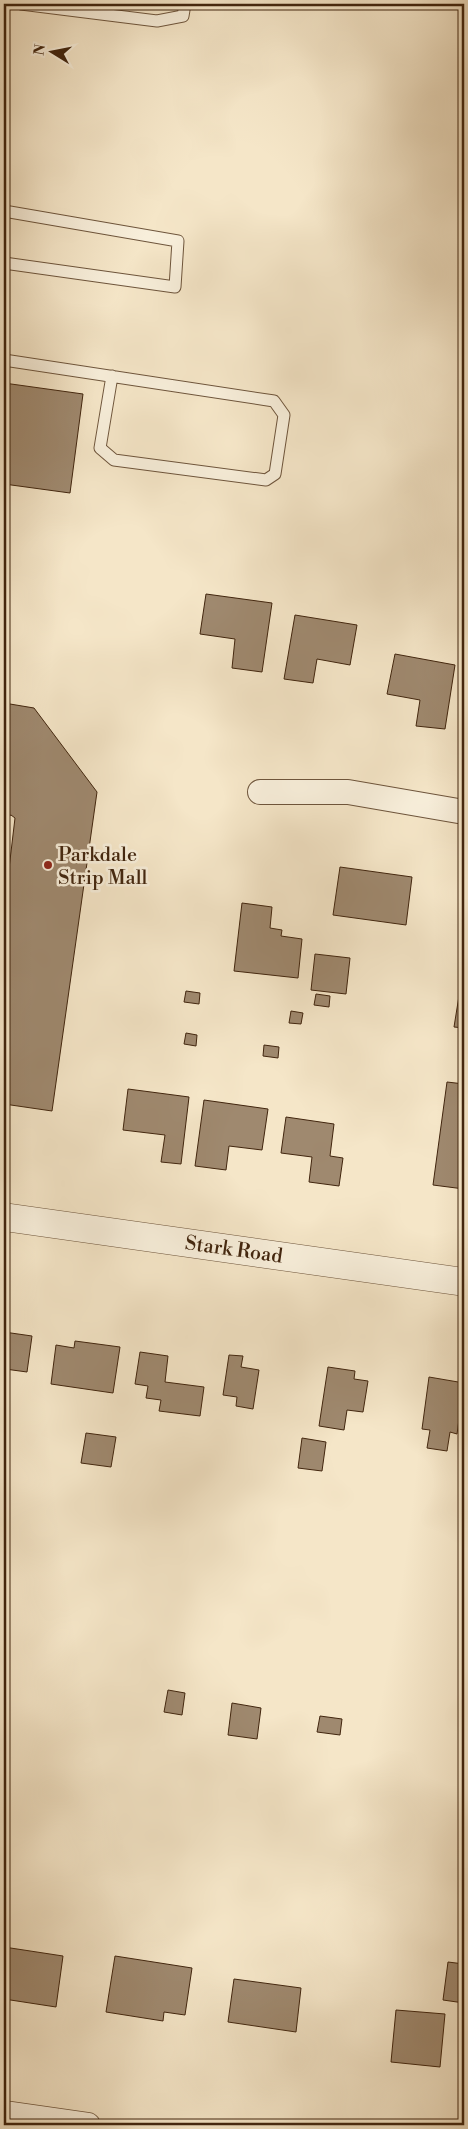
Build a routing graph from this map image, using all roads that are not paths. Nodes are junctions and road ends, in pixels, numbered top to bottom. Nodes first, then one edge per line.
1 (21, 4) edge
2 (185, 4) edge
3 (4, 211) edge
4 (4, 263) edge
5 (4, 360) edge
6 (112, 376) junction
7 (260, 792) dead end
8 (464, 812) edge
9 (4, 1217) edge
10 (464, 1282) edge
11 (4, 2113) edge
12 (88, 2125) edge

1 - 2 lane
3 - 4 lane
5 - 6 lane
6 - 6 lane
7 - 8 street
9 - 10 street, Stark Road
11 - 12 street

